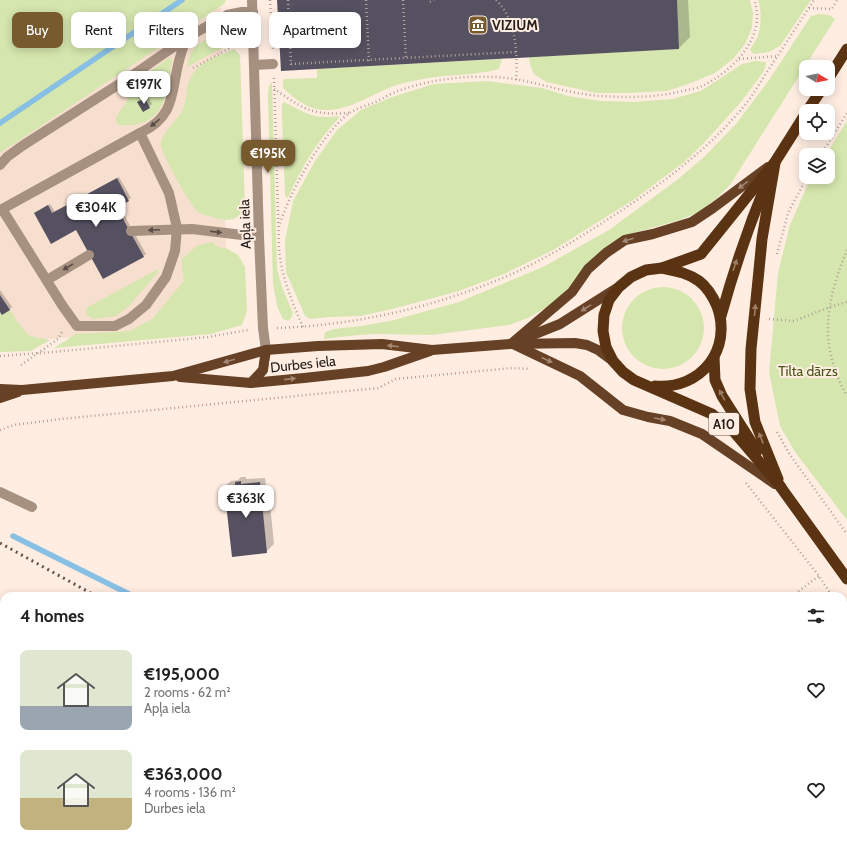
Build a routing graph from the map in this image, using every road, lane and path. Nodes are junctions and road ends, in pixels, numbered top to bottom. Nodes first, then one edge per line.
1 (252, 0) edge
2 (270, 0) edge
3 (288, 0) edge
4 (366, 0) edge
5 (403, 0) edge
6 (496, 0) edge
7 (754, 0) edge
8 (814, 0) edge
9 (837, 0) edge
10 (809, 8) junction
11 (253, 12) edge
12 (271, 12) edge
13 (172, 48) edge
14 (183, 48) edge
15 (230, 48) edge
16 (254, 48) edge
17 (272, 48) edge
18 (847, 49) edge
19 (516, 52) junction
20 (778, 56) junction
21 (406, 59) junction
22 (738, 60) junction
23 (370, 61) junction
24 (254, 64) junction
25 (273, 64) junction
26 (835, 68) edge
27 (189, 70) dead end
28 (516, 80) junction
29 (274, 89) junction
30 (349, 113) junction
31 (847, 113) edge
32 (799, 124) edge
33 (140, 133) junction
34 (825, 148) edge
35 (775, 162) junction
36 (0, 165) edge
37 (803, 184) edge
38 (1, 207) edge
39 (279, 227) junction
40 (177, 228) junction
41 (131, 231) dead end
42 (259, 237) junction
43 (847, 250) edge
44 (88, 255) dead end
45 (776, 257) dead end
46 (662, 268) junction
47 (47, 280) junction
48 (619, 287) junction
49 (847, 302) edge
50 (830, 307) junction
51 (769, 311) dead end
52 (720, 316) junction
53 (71, 318) junction
54 (769, 319) junction
55 (768, 326) dead end
56 (303, 327) junction
57 (263, 328) junction
58 (511, 344) junction
59 (266, 350) junction
60 (432, 350) junction
61 (38, 353) junction
62 (0, 356) edge
63 (714, 357) junction
64 (613, 361) junction
65 (21, 365) dead end
66 (533, 369) dead end
67 (173, 376) junction
68 (251, 383) junction
69 (648, 386) junction
70 (0, 389) edge
71 (22, 390) junction
72 (847, 396) edge
73 (0, 398) edge
74 (774, 428) dead end
75 (0, 430) edge
76 (741, 479) dead end
77 (781, 487) junction
78 (0, 492) edge
79 (32, 507) dead end
80 (847, 534) edge
81 (819, 576) junction
82 (847, 579) edge
83 (797, 592) edge
84 (829, 592) edge

1 - 11 street, Apļa iela
2 - 12 path
3 - 23 path
4 - 23 path
5 - 21 path
6 - 19 path
7 - 22 path
8 - 10 path
9 - 10 path
10 - 20 path
13 - 36 street
14 -> 33 street
15 - 27 path
16 - 24 street, Apļa iela
17 - 25 path
18 - 26 highway
19 - 21 path
19 - 28 path
20 - 22 path
20 - 56 path
21 - 23 path
22 - 28 path
24 - 25 street
24 - 42 street, Apļa iela
25 - 29 path
28 - 30 path
29 - 30 path
29 - 39 path
30 - 39 path
31 - 34 path
32 - 35 highway, A10
33 - 38 street
33 - 40 street
35 - 46 highway, A10
52 -> 35 highway, A10
35 -> 58 main road
77 -> 35 highway
37 - 45 path
38 - 47 street
39 - 56 path
40 -> 41 street
40 -> 42 street
40 - 53 street
42 - 57 street, Apļa iela
43 - 50 path
44 -> 47 street
46 - 48 highway, A10
46 - 52 highway, A10
47 - 53 street
48 -> 58 main road
48 - 64 highway, A10
49 - 50 path
50 - 54 path
50 - 72 path
51 - 54 path
52 - 63 highway, A10
53 - 61 path
54 - 55 path
56 - 57 path
57 - 59 street, Apļa iela
57 - 61 path
58 - 60 main road, Durbes iela
58 - 64 main road
58 -> 77 main road
60 -> 59 main road, Durbes iela
59 -> 67 main road, Durbes iela
59 - 68 main road
68 -> 60 main road, Durbes iela
61 - 62 path
61 - 65 path
63 - 69 highway, A10
77 -> 63 highway, A10
64 - 69 highway, A10
66 - 75 path
67 - 68 main road, Durbes iela
67 - 71 main road, Durbes iela
69 - 77 highway, A10
70 - 71 main road, Durbes iela
71 - 73 main road, Durbes iela
74 - 80 path
76 - 81 path
77 - 82 highway, A10
78 - 79 street
81 - 83 path
81 - 84 path

